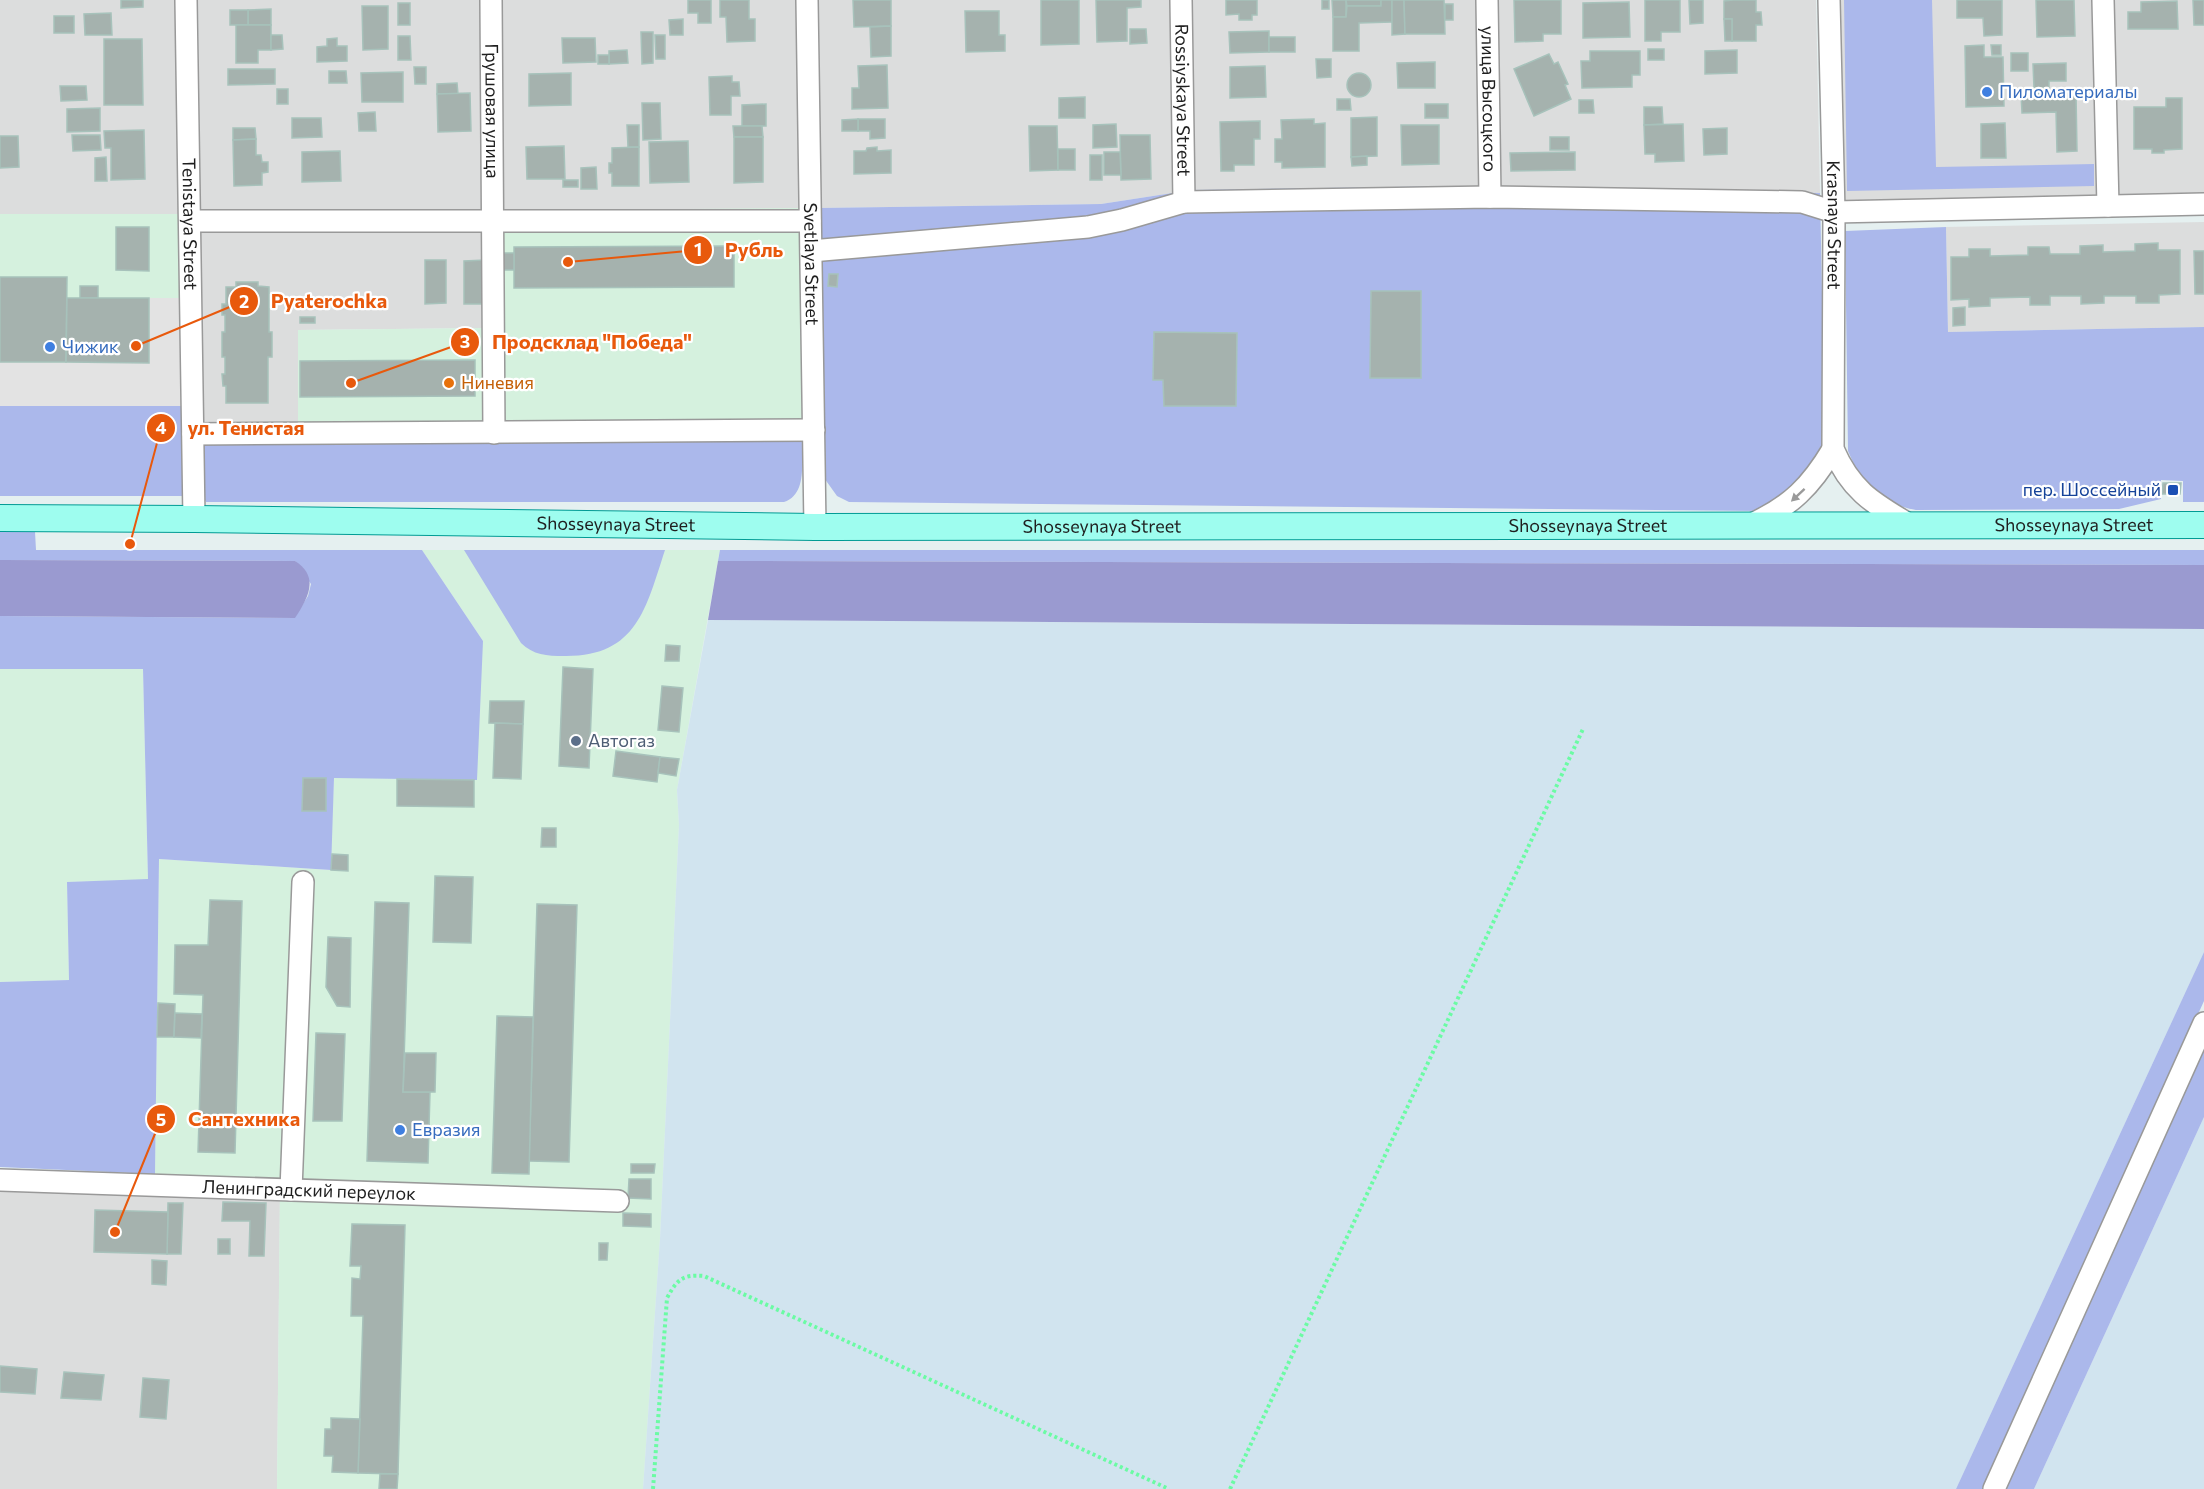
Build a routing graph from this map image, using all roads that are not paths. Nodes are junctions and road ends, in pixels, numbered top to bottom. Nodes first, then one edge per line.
1 (186, 0) edge
2 (491, 0) edge
3 (807, 0) edge
4 (1181, 0) edge
5 (1487, 0) edge
6 (1829, 0) edge
7 (2103, 0) edge
8 (1183, 147) junction
9 (1490, 197) junction
10 (1184, 202) junction
11 (2204, 204) edge
12 (2108, 206) junction
13 (1151, 212) junction
14 (1834, 212) junction
15 (190, 221) junction
16 (494, 221) junction
17 (810, 221) junction
18 (811, 251) junction
19 (814, 430) junction
20 (494, 432) junction
21 (193, 434) junction
22 (1833, 449) junction
23 (0, 518) edge
24 (194, 519) junction
25 (1910, 525) junction
26 (2204, 525) edge
27 (1749, 526) junction
28 (815, 527) junction
29 (303, 882) dead end
30 (2204, 1023) edge
31 (0, 1180) edge
32 (291, 1190) junction
33 (618, 1201) dead end
34 (1994, 1489) edge

1 - 15 street, Tenistaya Street
2 - 16 street, Грушовая улица
3 - 17 street, Svetlaya Street
4 - 8 street, Rossiyskaya Street
5 - 9 street, улица Высоцкого
6 - 14 street, Krasnaya Street
7 - 12 street
8 - 10 street, Rossiyskaya Street
8 - 13 street
9 - 10 street
9 - 14 street
10 - 13 street
11 - 12 street
12 - 14 street
13 - 18 street
14 - 22 street, Krasnaya Street
15 - 16 street
15 - 21 street, Tenistaya Street
16 - 17 street
16 - 20 street, Грушовая улица
17 - 18 street, Svetlaya Street
18 - 19 street, Svetlaya Street
19 - 20 street
19 - 28 street, Svetlaya Street
20 - 21 street
21 - 24 street, Tenistaya Street
22 - 25 street
22 -> 27 street
23 - 24 main road, Shosseynaya Street
24 - 28 main road, Shosseynaya Street
25 - 26 main road, Shosseynaya Street
25 - 27 main road, Shosseynaya Street
27 - 28 main road, Shosseynaya Street
29 - 32 street
30 - 34 street
31 - 32 street, Ленинградский переулок
32 - 33 street, Ленинградский переулок

